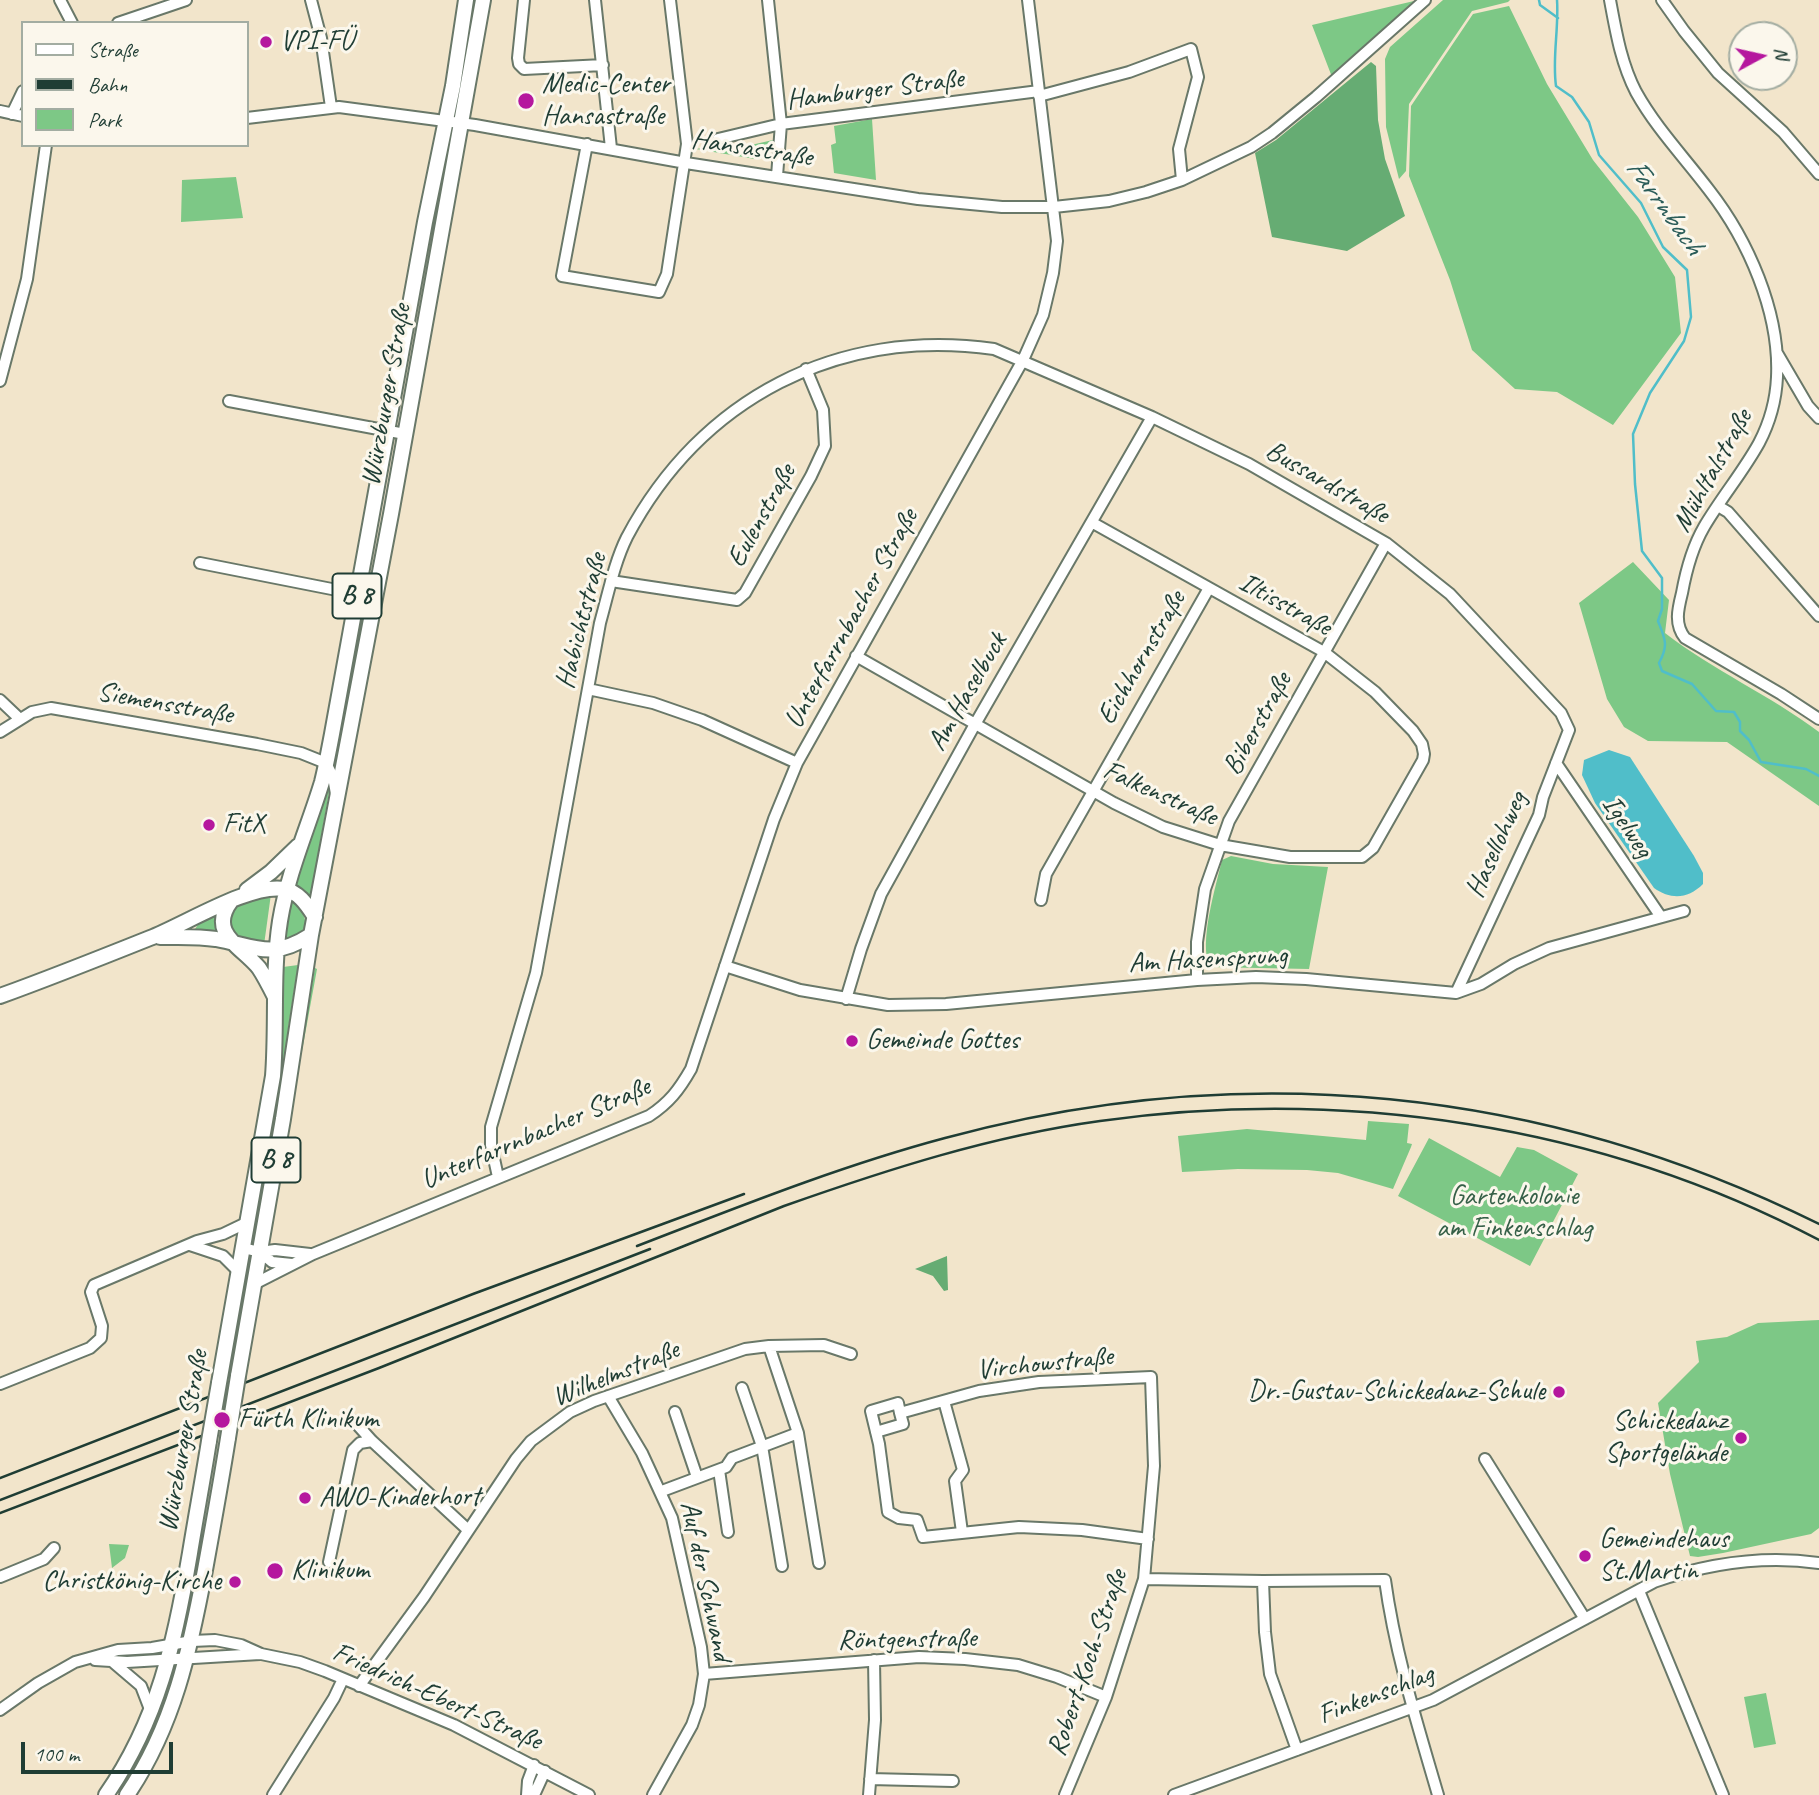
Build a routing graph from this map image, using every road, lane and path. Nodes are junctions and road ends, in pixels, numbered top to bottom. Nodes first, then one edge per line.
1 (60, 0) edge
2 (186, 0) edge
3 (311, 0) edge
4 (466, 0) edge
5 (484, 0) edge
6 (524, 0) edge
7 (595, 0) edge
8 (670, 0) edge
9 (768, 0) edge
10 (1028, 0) edge
11 (1426, 0) edge
12 (1610, 0) edge
13 (1662, 0) edge
14 (71, 21) edge
15 (124, 21) edge
16 (603, 65) junction
17 (1039, 94) junction
18 (331, 107) junction
19 (0, 111) edge
20 (18, 115) edge
21 (248, 118) edge
22 (445, 121) junction
23 (461, 123) junction
24 (781, 124) junction
25 (718, 139) dead end
26 (587, 144) junction
27 (46, 147) edge
28 (611, 148) junction
29 (686, 163) junction
30 (1819, 174) edge
31 (777, 176) junction
32 (1182, 180) junction
33 (1054, 207) junction
34 (1777, 353) junction
35 (1023, 360) junction
36 (806, 369) junction
37 (0, 381) edge
38 (229, 401) dead end
39 (1152, 417) junction
40 (1819, 418) edge
41 (387, 429) junction
42 (405, 434) junction
43 (1717, 506) junction
44 (1093, 523) junction
45 (1386, 543) junction
46 (200, 563) dead end
47 (611, 581) junction
48 (1209, 589) junction
49 (357, 594) junction
50 (1819, 616) edge
51 (1324, 652) junction
52 (856, 656) junction
53 (588, 688) junction
54 (0, 700) edge
55 (1561, 713) joint
56 (20, 719) junction
57 (1819, 719) edge
58 (974, 726) junction
59 (0, 732) edge
60 (1423, 760) joint
61 (326, 762) junction
62 (797, 763) junction
63 (1556, 763) junction
64 (1092, 791) junction
65 (337, 799) junction
66 (299, 845) junction
67 (1220, 845) junction
68 (286, 889) junction
69 (1041, 900) dead end
70 (229, 902) junction
71 (1684, 911) dead end
72 (315, 917) junction
73 (1661, 917) junction
74 (311, 935) junction
75 (152, 938) junction
76 (230, 943) junction
77 (277, 950) junction
78 (725, 966) junction
79 (1197, 980) junction
80 (1456, 993) junction
81 (0, 996) edge
82 (275, 998) junction
83 (846, 999) junction
84 (498, 1178) junction
85 (248, 1222) junction
86 (190, 1245) junction
87 (243, 1248) junction
88 (260, 1252) junction
89 (313, 1254) junction
90 (293, 1264) junction
91 (239, 1272) junction
92 (254, 1284) junction
93 (769, 1346) junction
94 (851, 1354) dead end
95 (1151, 1377) joint
96 (0, 1384) edge
97 (742, 1388) dead end
98 (608, 1396) junction
99 (944, 1401) junction
100 (675, 1412) dead end
101 (900, 1413) junction
102 (354, 1422) dead end
103 (876, 1432) junction
104 (798, 1433) junction
105 (372, 1441) junction
106 (762, 1446) junction
107 (1485, 1459) dead end
108 (719, 1469) junction
109 (697, 1477) junction
110 (662, 1491) junction
111 (467, 1529) junction
112 (728, 1532) dead end
113 (962, 1532) junction
114 (1149, 1539) junction
115 (54, 1548) dead end
116 (329, 1562) dead end
117 (819, 1563) dead end
118 (1819, 1563) edge
119 (782, 1566) dead end
120 (0, 1577) edge
121 (1144, 1579) junction
122 (1263, 1581) junction
123 (1639, 1591) junction
124 (1585, 1619) junction
125 (192, 1641) junction
126 (171, 1652) junction
127 (261, 1654) junction
128 (187, 1658) junction
129 (88, 1659) junction
130 (874, 1660) junction
131 (114, 1662) junction
132 (704, 1674) junction
133 (343, 1679) junction
134 (359, 1686) junction
135 (1106, 1697) junction
136 (1413, 1708) junction
137 (0, 1710) edge
138 (151, 1712) junction
139 (1297, 1750) junction
140 (534, 1765) junction
141 (545, 1771) junction
142 (870, 1779) junction
143 (953, 1781) dead end
144 (106, 1795) edge
145 (127, 1795) edge
146 (273, 1795) edge
147 (527, 1795) edge
148 (534, 1795) edge
149 (589, 1795) edge
150 (653, 1795) edge
151 (869, 1795) edge
152 (1065, 1795) edge
153 (1174, 1795) edge
154 (1437, 1795) edge
155 (1723, 1795) edge

1 - 14 street
2 - 15 street
3 - 18 street
4 - 22 main road, Würzburger Straße / B 8
5 - 23 main road, Würzburger Straße / B 8
6 - 16 street
7 - 16 street
8 - 29 street
9 - 24 street
10 - 17 street, Unterfarrnbacher Straße
11 - 32 street
12 - 34 street, Mühltalstraße
13 - 30 street
16 - 28 street
17 - 24 street, Hamburger Straße
17 - 32 street, Hamburger Straße
17 - 33 street, Unterfarrnbacher Straße
18 - 21 street, Hansastraße
18 - 22 street, Hansastraße
19 - 20 street
22 - 23 street, Hansastraße
22 - 41 main road, Würzburger Straße / B 8
23 - 26 street, Hansastraße
23 - 42 main road, Würzburger Straße / B 8
24 - 25 street, Hamburger Straße
24 - 31 street
26 - 28 street, Hansastraße
26 - 29 street
27 - 37 street
28 - 29 street, Hansastraße
29 - 31 street, Hansastraße
31 - 33 street, Hansastraße
32 - 33 street
33 - 35 street, Unterfarrnbacher Straße
34 - 40 street
34 - 43 street, Mühltalstraße
35 - 36 street, Habichtstraße
35 - 39 street, Bussardstraße
35 - 52 street, Unterfarrnbacher Straße
36 - 47 street, Habichtstraße
36 - 47 street, Eulenstraße
38 - 41 street, Würzburger Straße
39 - 44 street, Am Haselbuck
39 - 45 street, Bussardstraße
41 - 42 street
41 - 49 main road, Würzburger Straße / B 8
42 - 65 main road, Würzburger Straße / B 8
43 - 50 street
43 - 57 street, Mühltalstraße
44 - 48 street, Iltisstraße
44 - 58 street, Am Haselbuck
45 - 51 street, Biberstraße
45 - 55 street, Bussardstraße
46 - 49 street
47 - 53 street, Habichtstraße
48 - 51 street, Iltisstraße
48 - 64 street, Eichhornstraße
49 - 61 main road, Würzburger Straße / B 8
51 - 60 street, Iltisstraße
51 - 67 street, Biberstraße
52 - 58 street, Falkenstraße
52 - 62 street, Unterfarrnbacher Straße
53 - 62 street
53 - 84 street, Habichtstraße
54 - 56 street
55 - 63 street, Hasellohweg
56 - 59 street, Siemensstraße
56 - 61 street, Siemensstraße
58 - 64 street, Falkenstraße
58 - 83 street, Am Haselbuck
60 - 67 street, Falkenstraße
61 - 65 street, Würzburger Straße
61 - 66 main road, Würzburger Straße / B 8
62 - 78 street, Unterfarrnbacher Straße
63 - 73 street, Igelweg
63 - 80 street, Hasellohweg
64 - 67 street, Falkenstraße
64 - 69 street, Eichhornstraße
65 - 72 main road, Würzburger Straße / B 8
66 - 68 main road, Würzburger Straße / B 8
66 - 70 main road
67 - 79 street, Biberstraße
68 - 70 main road
68 - 72 main road
68 - 77 main road, Würzburger Straße / B 8
70 - 75 main road
70 - 76 main road
71 - 73 street, Am Hasensprung
72 - 74 main road, Würzburger Straße / B 8
73 - 80 street, Am Hasensprung
74 - 77 main road
74 - 88 main road, Würzburger Straße / B 8
75 - 76 main road
75 - 81 main road
76 - 77 main road
76 - 82 main road
77 - 82 main road, Würzburger Straße / B 8
78 - 83 street, Am Hasensprung
78 - 84 street, Unterfarrnbacher Straße
79 - 80 street, Am Hasensprung
79 - 83 street, Am Hasensprung
82 - 85 main road, Würzburger Straße / B 8
84 - 89 street, Unterfarrnbacher Straße
85 - 86 street
85 - 87 main road, Würzburger Straße / B 8
86 - 91 street
86 - 96 street
87 - 88 street
87 - 91 main road, Würzburger Straße / B 8
88 - 89 street, Unterfarrnbacher Straße
88 - 90 street
88 - 92 main road, Würzburger Straße / B 8
89 - 90 street, Unterfarrnbacher Straße
90 - 92 street, Unterfarrnbacher Straße
91 - 126 main road, Würzburger Straße / B 8, bridge
92 - 125 main road, Würzburger Straße / B 8, bridge
93 - 94 street, Wilhelmstraße
93 - 98 street, Wilhelmstraße
93 - 104 street
95 - 99 street, Virchowstraße
95 - 114 street, Robert-Koch-Straße
97 - 106 street
98 - 110 street, Auf der Schwand
98 - 111 street, Wilhelmstraße
99 - 101 street, Virchowstraße
99 - 113 street, Virchowstraße
100 - 109 street, Auf der Schwand
101 - 103 street, Virchowstraße
101 - 103 street, Virchowstraße
102 - 105 street
103 - 113 street, Virchowstraße
104 - 106 street, Auf der Schwand
104 - 117 street
105 - 111 street
105 - 116 street
106 - 108 street, Auf der Schwand
106 - 119 street
107 - 124 street
108 - 109 street, Auf der Schwand
108 - 112 street, Auf der Schwand
109 - 110 street, Auf der Schwand
110 - 132 street, Auf der Schwand
111 - 134 street, Wilhelmstraße
113 - 114 street
114 - 121 street, Robert-Koch-Straße
115 - 120 street
118 - 123 street, Finkenschlag
121 - 122 street
121 - 135 street, Robert-Koch-Straße
122 - 136 street
122 - 139 street
123 - 124 street, Finkenschlag
123 - 155 street
124 - 136 street, Finkenschlag
125 - 126 street, Friedrich-Ebert-Straße
125 - 127 street, Friedrich-Ebert-Straße
125 - 128 main road, Würzburger Straße / B 8
126 - 128 street, Friedrich-Ebert-Straße
126 - 129 street
126 - 131 street
126 - 138 main road, Würzburger Straße / B 8
127 - 128 street, Friedrich-Ebert-Straße
127 - 133 street, Friedrich-Ebert-Straße
128 - 145 main road, Würzburger Straße / B 8
129 - 131 street
129 - 137 street
130 - 132 street, Röntgenstraße
130 - 135 street, Röntgenstraße
130 - 142 street
131 - 138 street
132 - 150 street, Auf der Schwand
133 - 134 street, Friedrich-Ebert-Straße
133 - 146 street
134 - 140 street, Friedrich-Ebert-Straße
135 - 152 street, Robert-Koch-Straße
136 - 139 street, Finkenschlag
136 - 154 street
138 - 144 main road, Würzburger Straße / B 8
139 - 153 street, Finkenschlag
140 - 141 street, Friedrich-Ebert-Straße
140 - 147 street
141 - 148 street
141 - 149 street, Friedrich-Ebert-Straße
142 - 143 street
142 - 151 street

